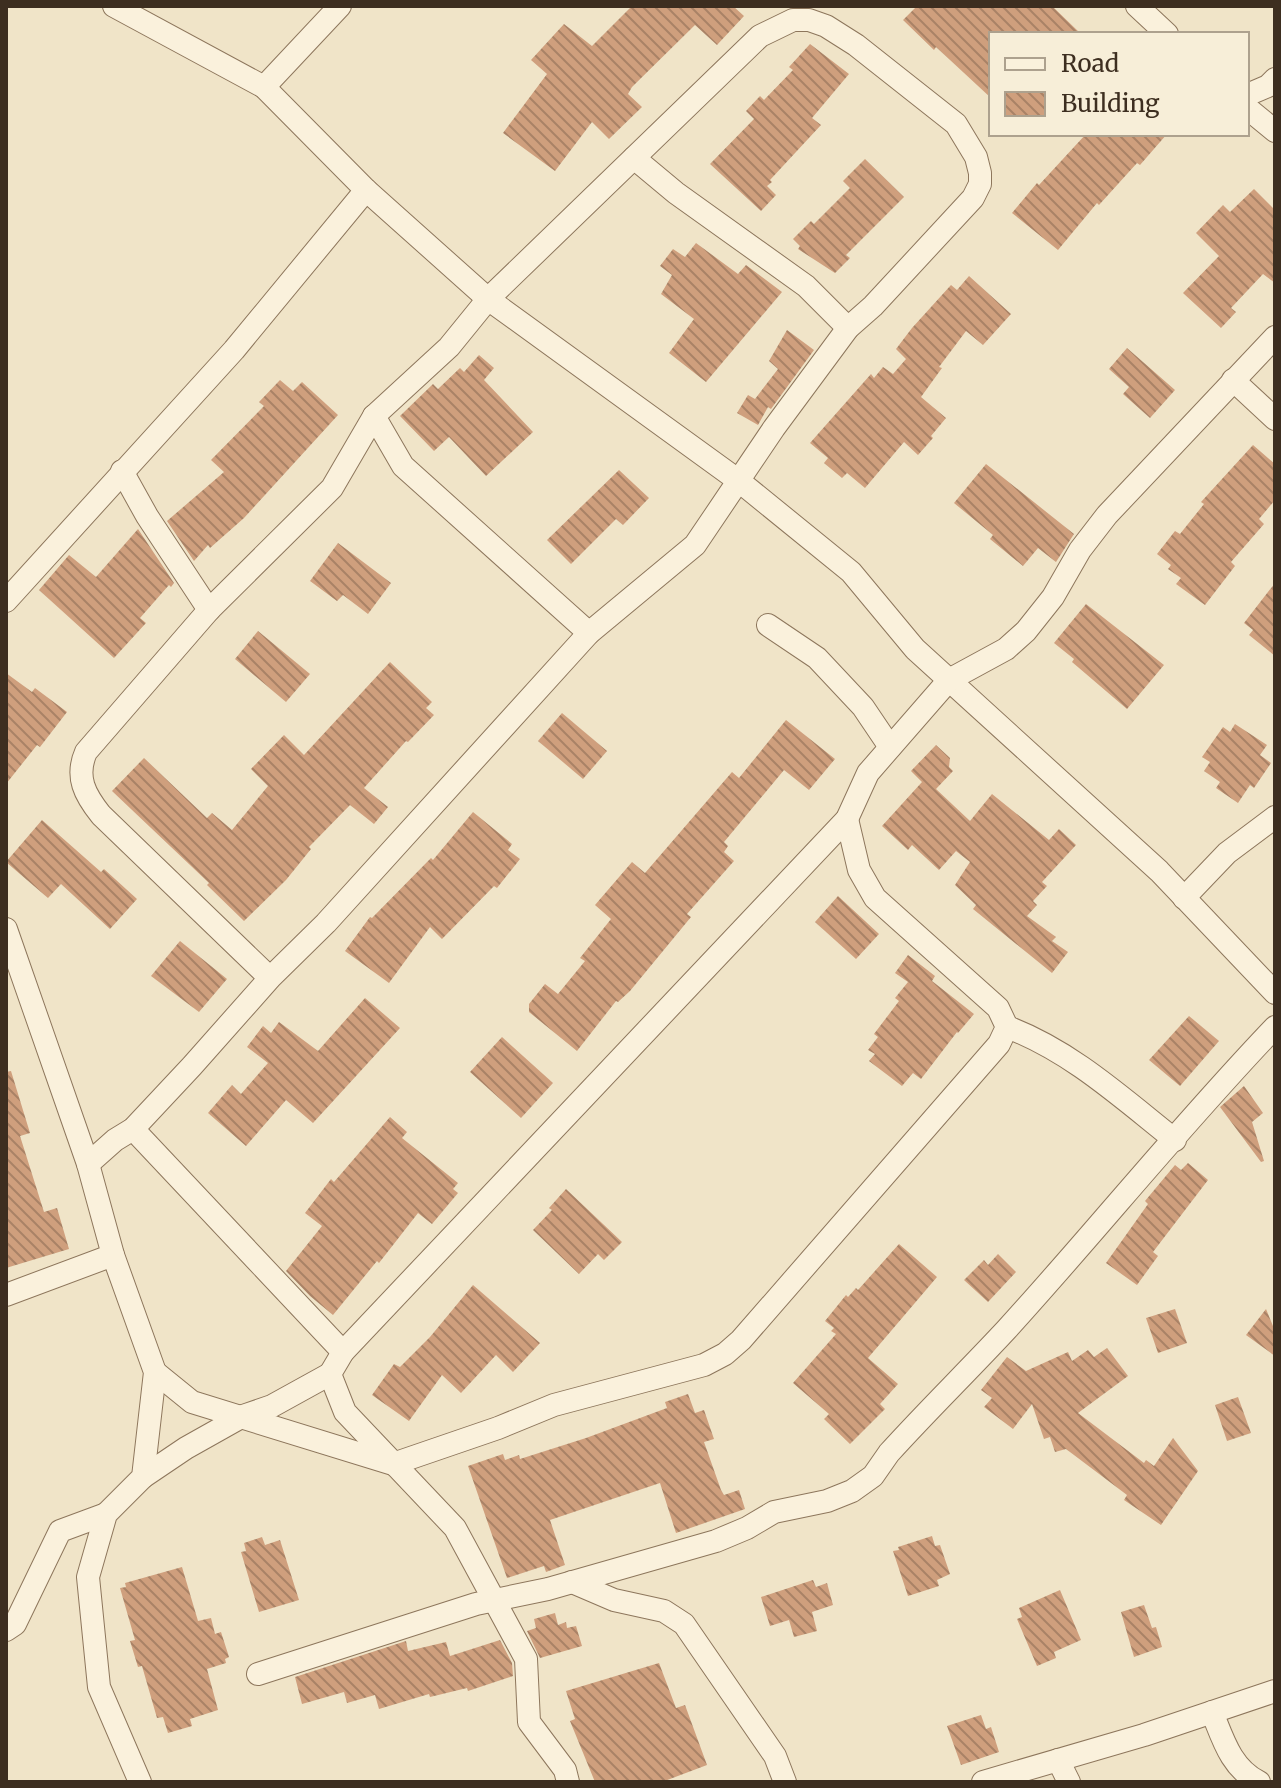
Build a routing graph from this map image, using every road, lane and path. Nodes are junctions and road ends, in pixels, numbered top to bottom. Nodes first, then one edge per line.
1 (114, 6) edge
2 (340, 6) edge
3 (1137, 6) edge
4 (791, 13) edge
5 (1165, 32) edge
6 (1275, 79) edge
7 (264, 87) junction
8 (1249, 94) edge
9 (1249, 110) edge
10 (1275, 131) edge
11 (634, 158) junction
12 (366, 190) junction
13 (488, 299) junction
14 (848, 328) junction
15 (1275, 337) edge
16 (1233, 380) junction
17 (374, 416) junction
18 (1275, 419) edge
19 (122, 471) junction
20 (739, 481) junction
21 (6, 601) edge
22 (209, 610) junction
23 (768, 625) dead end
24 (589, 633) junction
25 (949, 680) junction
26 (890, 747) junction
27 (1275, 817) edge
28 (847, 819) junction
29 (1184, 898) junction
30 (6, 929) edge
31 (270, 978) junction
32 (1275, 993) edge
33 (1007, 1027) junction
34 (1275, 1027) edge
35 (133, 1129) junction
36 (1175, 1140) junction
37 (88, 1164) junction
38 (113, 1255) junction
39 (6, 1295) edge
40 (343, 1352) junction
41 (155, 1372) junction
42 (330, 1374) junction
43 (243, 1416) junction
44 (393, 1464) junction
45 (143, 1477) junction
46 (106, 1514) junction
47 (572, 1582) junction
48 (495, 1599) junction
49 (6, 1630) edge
50 (258, 1674) dead end
51 (1275, 1691) edge
52 (1212, 1712) junction
53 (1058, 1760) junction
54 (140, 1782) edge
55 (568, 1782) edge
56 (785, 1782) edge
57 (983, 1782) edge
58 (1069, 1782) edge
59 (1259, 1782) edge

1 - 7 street
2 - 7 street
3 - 5 street
4 - 11 street
4 - 14 street
6 - 8 street
7 - 12 street
9 - 10 street
11 - 13 street
11 - 14 street
12 - 13 street
12 - 19 street
13 - 17 street
13 - 20 street
14 - 20 street
15 - 16 street
16 - 18 street
16 - 25 street
17 - 22 street
17 - 24 street
19 - 21 street
19 - 22 street
20 - 24 street
20 - 25 street
22 - 31 street
23 - 26 street
24 - 31 street
25 - 26 street
25 - 29 street
26 - 28 street
27 - 29 street
28 - 33 street
28 - 40 street
29 - 32 street
30 - 37 street
31 - 35 street
33 - 36 street
33 - 44 street
34 - 36 street
35 - 37 street
35 - 40 street
36 - 47 street
37 - 38 street
38 - 39 street
38 - 41 street
40 - 42 street
41 - 43 street
41 - 45 street
42 - 43 street
42 - 44 street
43 - 44 street
43 - 45 street
44 - 48 street
45 - 46 street
46 - 49 street
46 - 54 street
47 - 48 street
47 - 56 street
48 - 50 street
48 - 55 street
51 - 52 street
52 - 53 street
52 - 59 street
53 - 57 street
53 - 58 street

